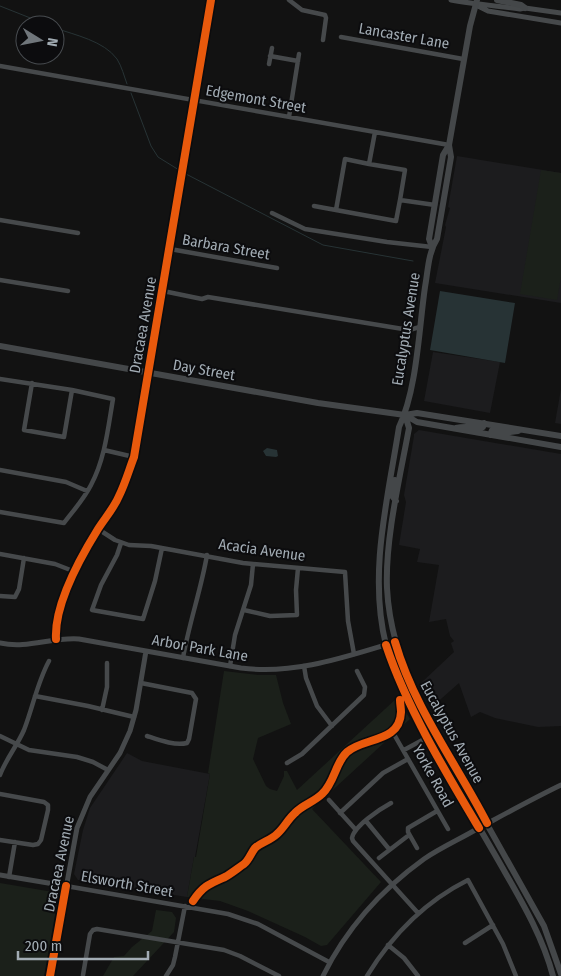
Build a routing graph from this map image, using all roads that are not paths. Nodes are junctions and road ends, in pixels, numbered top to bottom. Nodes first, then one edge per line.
1 (211, 0) edge
2 (289, 0) edge
3 (451, 0) edge
4 (497, 0) edge
5 (476, 2) edge
6 (525, 8) junction
7 (561, 13) edge
8 (561, 23) edge
9 (340, 37) dead end
10 (322, 40) dead end
11 (272, 48) dead end
12 (299, 54) dead end
13 (270, 56) junction
14 (463, 59) junction
15 (298, 61) junction
16 (269, 64) dead end
17 (0, 66) edge
18 (195, 100) junction
19 (289, 117) junction
20 (375, 132) junction
21 (449, 145) junction
22 (369, 164) junction
23 (400, 200) junction
24 (435, 205) junction
25 (314, 206) dead end
26 (336, 210) junction
27 (272, 213) dead end
28 (0, 220) edge
29 (78, 233) dead end
30 (432, 247) junction
31 (170, 250) junction
32 (277, 268) dead end
33 (0, 280) edge
34 (68, 291) dead end
35 (163, 291) junction
36 (420, 327) junction
37 (0, 346) edge
38 (148, 373) junction
39 (0, 379) edge
40 (32, 383) junction
41 (72, 390) junction
42 (405, 415) junction
43 (484, 423) junction
44 (455, 429) junction
45 (524, 430) junction
46 (490, 435) junction
47 (561, 436) edge
48 (561, 447) edge
49 (104, 450) junction
50 (134, 456) junction
51 (394, 457) junction
52 (0, 470) edge
53 (87, 491) junction
54 (396, 501) junction
55 (386, 507) junction
56 (0, 512) edge
57 (98, 528) junction
58 (121, 543) junction
59 (162, 548) junction
60 (388, 552) junction
61 (0, 554) edge
62 (207, 555) junction
63 (24, 558) junction
64 (253, 564) junction
65 (298, 568) junction
66 (73, 571) junction
67 (0, 596) edge
68 (244, 610) junction
69 (56, 639) junction
70 (395, 642) junction
71 (0, 643) edge
72 (386, 645) junction
73 (146, 651) junction
74 (354, 654) junction
75 (183, 658) junction
76 (49, 661) dead end
77 (107, 663) dead end
78 (230, 666) junction
79 (304, 666) junction
80 (357, 671) dead end
81 (141, 683) junction
82 (35, 696) junction
83 (408, 700) junction
84 (102, 710) junction
85 (134, 717) junction
86 (332, 726) junction
87 (437, 735) junction
88 (0, 736) edge
89 (147, 736) dead end
90 (395, 736) dead end
91 (428, 736) junction
92 (16, 745) junction
93 (404, 750) junction
94 (448, 754) junction
95 (408, 758) junction
96 (287, 763) dead end
97 (108, 770) junction
98 (0, 775) edge
99 (561, 785) edge
100 (0, 794) edge
101 (329, 800) dead end
102 (391, 803) dead end
103 (437, 810) junction
104 (340, 813) junction
105 (366, 822) junction
106 (487, 823) junction
107 (479, 828) junction
108 (448, 829) dead end
109 (356, 830) junction
110 (409, 834) junction
111 (0, 840) edge
112 (15, 842) junction
113 (417, 848) dead end
114 (389, 849) junction
115 (379, 858) dead end
116 (0, 875) edge
117 (9, 877) junction
118 (393, 885) junction
119 (66, 886) junction
120 (185, 906) junction
121 (418, 913) junction
122 (493, 925) junction
123 (178, 942) junction
124 (465, 943) dead end
125 (388, 945) junction
126 (329, 962) junction
127 (561, 974) edge
128 (83, 975) edge
129 (50, 976) edge
130 (166, 976) edge
131 (279, 976) edge
132 (322, 976) edge
133 (367, 976) edge
134 (418, 976) edge
135 (516, 976) edge
136 (553, 976) edge

1 - 18 street, Dracaea Avenue
2 - 10 street
3 - 5 street
4 - 6 main road
5 - 6 street
5 - 8 street
5 - 14 main road, Eucalyptus Avenue
6 - 7 street
9 - 14 street, Lancaster Lane
11 - 13 street
12 - 15 street
13 - 15 street
13 - 16 street
14 - 21 main road, Eucalyptus Avenue
15 - 19 street
17 - 18 street, Edgemont Street
18 - 19 street, Edgemont Street
18 - 31 street, Dracaea Avenue
19 - 20 street, Edgemont Street
20 - 21 street, Edgemont Street
20 - 22 street
21 - 24 main road, Eucalyptus Avenue
21 - 30 main road, Eucalyptus Avenue
22 - 23 street
22 - 26 street
23 - 24 street
23 - 26 street
24 - 30 main road, Eucalyptus Avenue
25 - 26 street
27 - 30 street
28 - 29 street
30 - 36 main road, Eucalyptus Avenue
31 - 32 street, Barbara Street
31 - 35 street, Dracaea Avenue
33 - 34 street
35 - 36 street
35 - 38 street, Dracaea Avenue
36 - 42 main road, Eucalyptus Avenue
37 - 38 main road, Day Street
38 - 42 main road, Day Street
38 - 50 street, Dracaea Avenue
39 - 40 street
40 - 41 street
40 - 41 street
41 - 49 street
42 - 43 main road, Day Street
42 - 44 main road, Day Street
42 - 51 main road, Eucalyptus Avenue
42 - 54 main road, Eucalyptus Avenue
43 - 44 main road
43 - 45 main road, Day Street
44 - 46 main road, Day Street
45 - 46 main road
45 - 47 main road, Day Street
46 - 48 main road, Day Street
49 - 50 street
49 - 53 street
50 - 57 street, Dracaea Avenue
51 - 54 main road
51 - 55 main road, Eucalyptus Avenue
52 - 53 street
53 - 56 street
54 - 60 main road, Eucalyptus Avenue
55 - 60 main road
55 - 72 main road, Eucalyptus Avenue
57 - 58 street, Acacia Avenue
57 - 66 street, Dracaea Avenue
58 - 59 street, Acacia Avenue
58 - 59 street
59 - 62 street, Acacia Avenue
60 - 70 main road, Eucalyptus Avenue
61 - 63 street
62 - 64 street, Acacia Avenue
62 - 75 street
63 - 66 street
63 - 67 street
64 - 65 street, Acacia Avenue
64 - 68 street
65 - 68 street
65 - 74 street, Acacia Avenue
66 - 69 street, Dracaea Avenue
68 - 78 street
69 - 71 street, Arbor Park Lane
69 - 73 street, Arbor Park Lane
70 - 72 street, Arbor Park Lane
70 - 87 main road, Eucalyptus Avenue
72 - 74 street, Arbor Park Lane
72 - 83 main road, Eucalyptus Avenue
73 - 75 street, Arbor Park Lane
73 - 81 street, Dracaea Avenue
74 - 79 street, Arbor Park Lane
75 - 78 street, Arbor Park Lane
76 - 82 street
77 - 84 street
78 - 79 street, Arbor Park Lane
79 - 86 street
80 - 86 street
81 - 85 street, Dracaea Avenue
81 - 89 street
82 - 84 street
82 - 92 street
83 - 87 main road
83 - 91 main road, Eucalyptus Avenue
84 - 85 street
85 - 97 street, Dracaea Avenue
86 - 96 street
87 - 94 main road, Eucalyptus Avenue
88 - 92 street
90 - 93 street, Yorke Road
91 - 93 street
91 - 94 main road
91 - 107 main road, Eucalyptus Avenue
92 - 97 street
92 - 98 street
93 - 95 street, Yorke Road
94 - 106 main road, Eucalyptus Avenue
95 - 103 street, Yorke Road
95 - 104 street
97 - 119 street, Dracaea Avenue
99 - 106 street
100 - 112 street
101 - 104 street
102 - 105 street
103 - 108 street, Yorke Road
103 - 110 street
104 - 109 street
105 - 109 street
105 - 114 street
106 - 107 street
106 - 127 main road, Eucalyptus Avenue
107 - 118 street
107 - 136 main road, Eucalyptus Avenue
109 - 118 street
110 - 113 street
110 - 114 street
111 - 112 street
112 - 117 street
114 - 115 street
116 - 117 street, Elsworth Street
117 - 119 street, Elsworth Street
118 - 121 street
118 - 126 street
119 - 120 street, Elsworth Street
119 - 129 street, Dracaea Avenue
120 - 123 street
120 - 126 street, Elsworth Street
121 - 122 street
121 - 125 street
122 - 124 street
122 - 135 street
123 - 128 street
123 - 130 street
123 - 131 street
125 - 133 street
125 - 134 street
126 - 132 street

